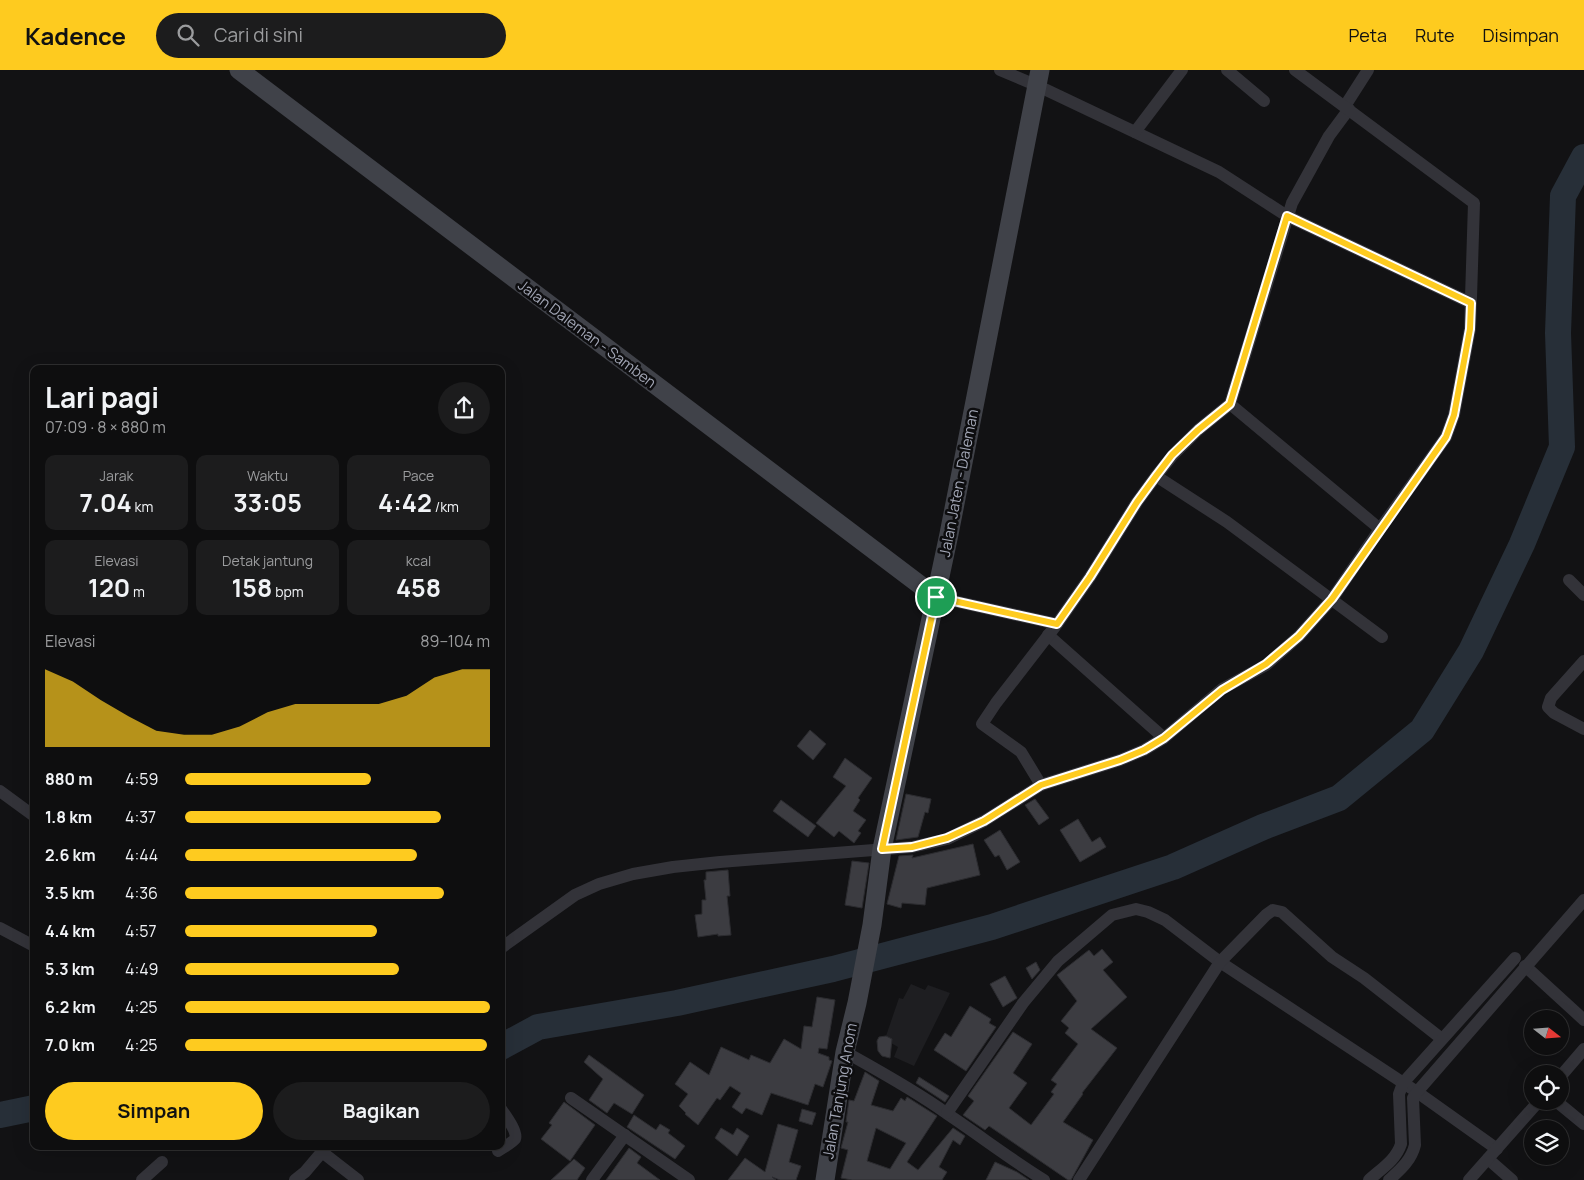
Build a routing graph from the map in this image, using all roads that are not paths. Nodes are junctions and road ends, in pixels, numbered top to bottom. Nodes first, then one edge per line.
1 (239, 70) edge
2 (1000, 70) edge
3 (1182, 70) edge
4 (1227, 70) edge
5 (1295, 70) edge
6 (1368, 70) edge
7 (1039, 78) edge
8 (1264, 101) dead end
9 (1347, 107) junction
10 (1135, 132) junction
11 (1287, 216) junction
12 (1471, 303) junction
13 (1230, 404) junction
14 (1156, 476) junction
15 (1376, 526) junction
16 (1569, 580) dead end
17 (1584, 595) edge
18 (936, 597) junction
19 (1329, 597) junction
20 (1057, 624) junction
21 (1048, 635) junction
22 (1382, 637) dead end
23 (1584, 661) edge
24 (1584, 729) edge
25 (1161, 735) junction
26 (1041, 785) junction
27 (0, 791) edge
28 (30, 813) edge
29 (882, 849) junction
30 (1584, 900) edge
31 (872, 925) joint
32 (0, 928) edge
33 (30, 944) edge
34 (505, 945) edge
35 (1220, 962) junction
36 (1520, 962) junction
37 (1584, 1020) edge
38 (1442, 1039) junction
39 (1584, 1049) edge
40 (844, 1052) junction
41 (1569, 1066) edge
42 (1410, 1088) junction
43 (570, 1098) dead end
44 (1531, 1110) edge
45 (1567, 1110) edge
46 (947, 1113) junction
47 (505, 1115) edge
48 (1584, 1124) edge
49 (625, 1135) junction
50 (505, 1146) edge
51 (324, 1150) edge
52 (326, 1150) edge
53 (1497, 1150) junction
54 (1488, 1159) junction
55 (162, 1162) dead end
56 (142, 1180) edge
57 (295, 1180) edge
58 (358, 1180) edge
59 (592, 1180) edge
60 (689, 1180) edge
61 (827, 1180) edge
62 (1044, 1180) edge
63 (1079, 1180) edge
64 (1369, 1180) edge
65 (1388, 1180) edge
66 (1469, 1180) edge
67 (1512, 1180) edge

1 - 18 main road, Jalan Daleman - Samben
2 - 7 street
3 - 10 street
4 - 8 street
5 - 9 street
6 - 9 street
7 - 10 street
7 - 18 main road, Jalan Jaten - Daleman
9 - 11 street
9 - 12 street
10 - 11 street
11 - 12 street
11 - 13 street
12 - 15 street
13 - 14 street
13 - 15 street
14 - 19 street
14 - 20 street
15 - 19 street
16 - 17 street
18 - 20 street
18 - 29 main road, Jalan Jaten - Daleman
19 - 22 street
19 - 25 street
20 - 21 street
21 - 25 street
21 - 26 street
23 - 24 street
25 - 26 street
26 - 29 street
27 - 28 street
29 - 31 main road, Jalan Jaten - Daleman
29 - 34 street
30 - 36 street
31 - 40 main road, Jalan Tanjung Anom
32 - 33 street
35 - 38 street
35 - 42 street
35 - 46 street
35 - 63 street
36 - 37 street
36 - 38 street
36 - 42 street
38 - 42 street
39 - 41 street
40 - 46 street
40 - 61 main road, Jalan Tanjung Anom
42 - 53 street
42 - 64 street
42 - 65 street
43 - 49 street
44 - 53 street
45 - 48 street
46 - 62 street
47 - 50 street
49 - 59 street
49 - 60 street
51 - 57 street
52 - 58 street
53 - 54 street
54 - 66 street
54 - 67 street
55 - 56 street

